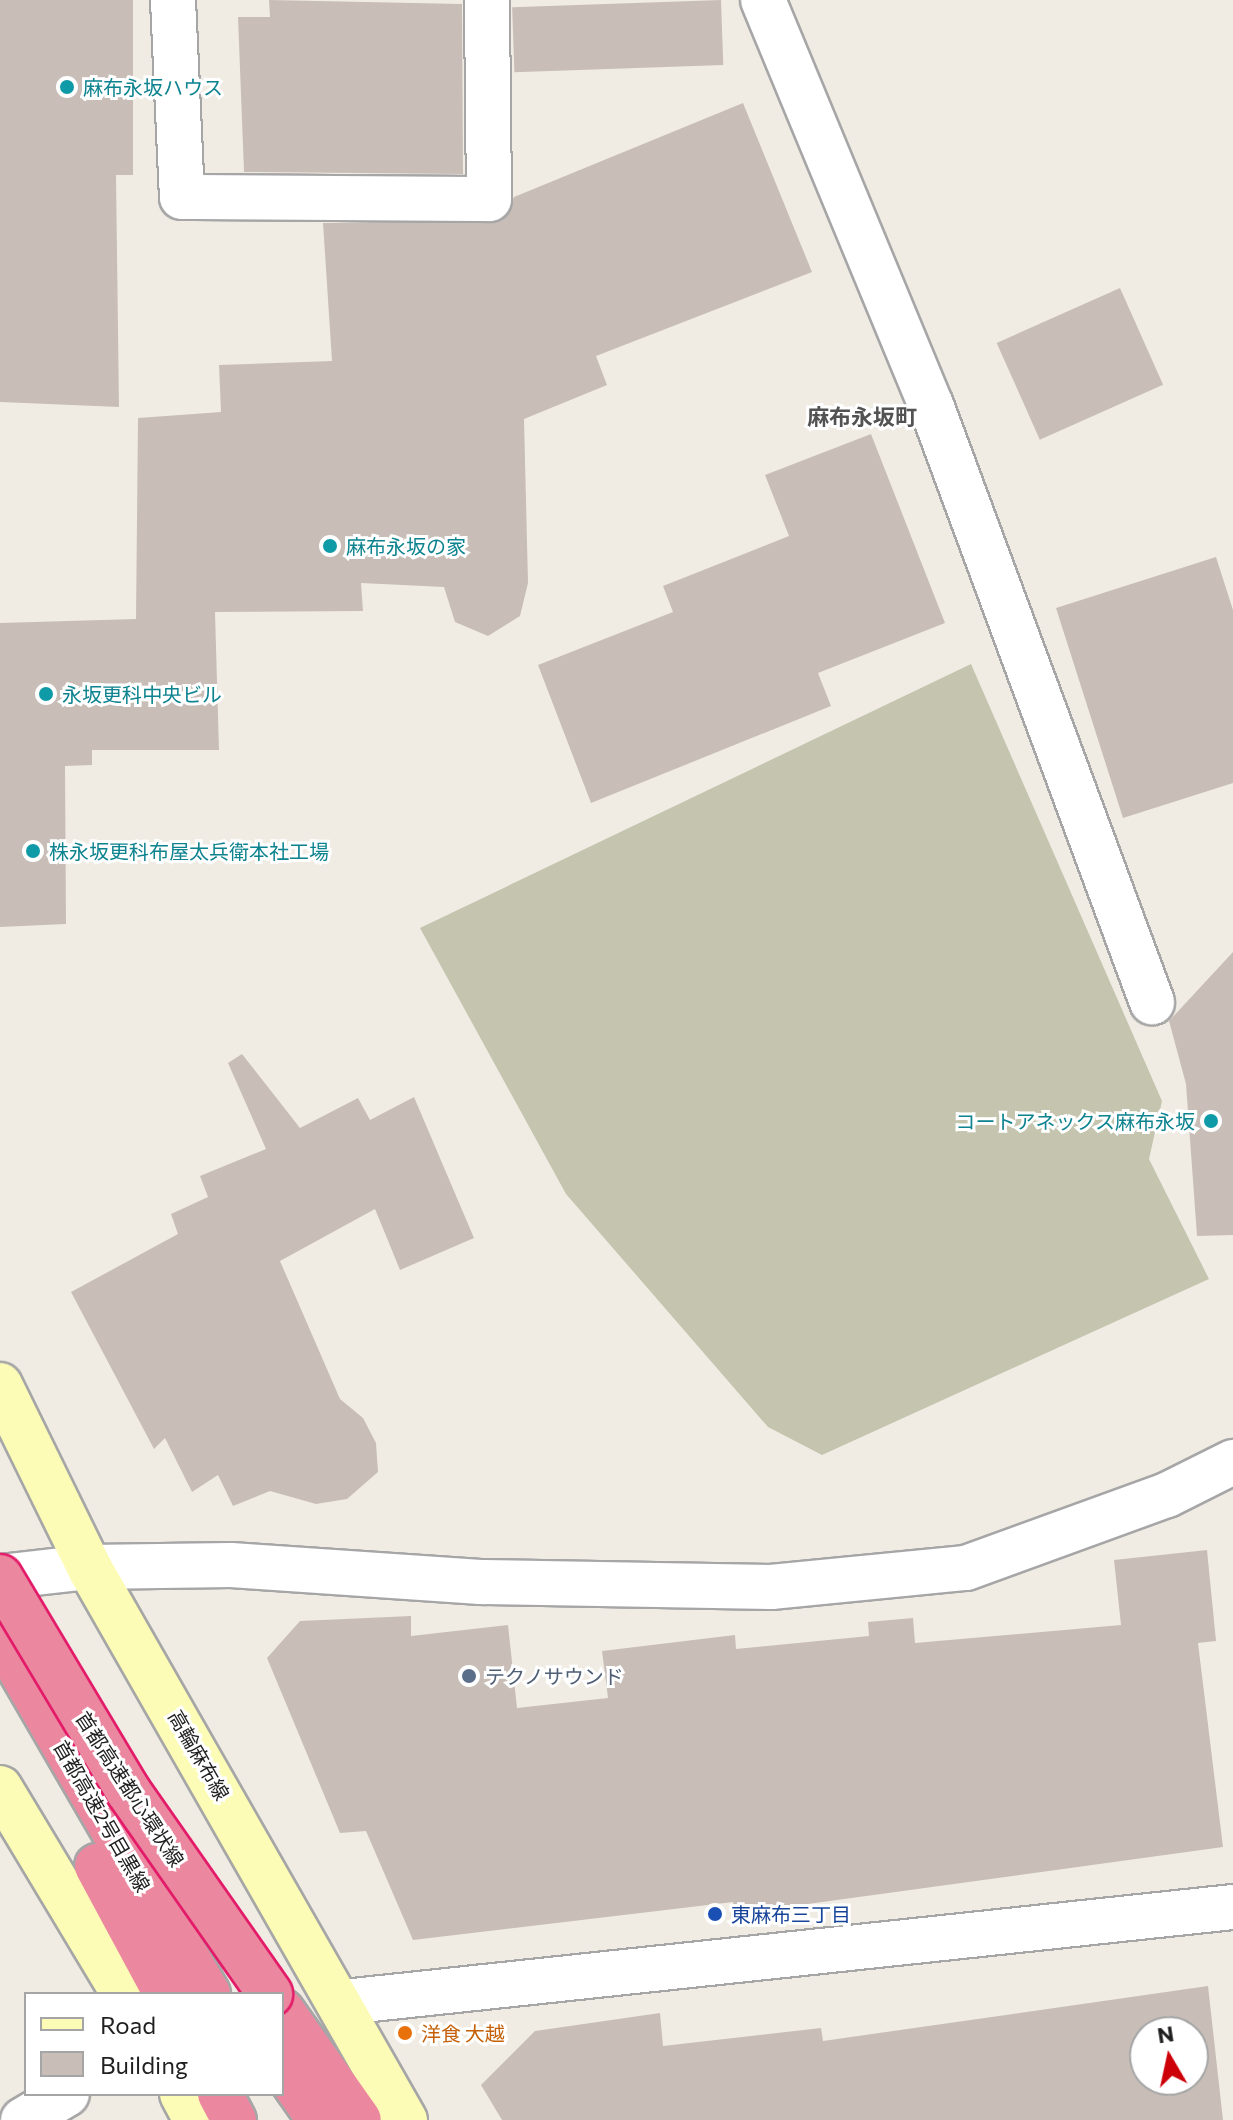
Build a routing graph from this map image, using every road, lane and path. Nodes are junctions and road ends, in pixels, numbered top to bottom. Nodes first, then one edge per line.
1 (173, 0) edge
2 (487, 0) edge
3 (763, 0) edge
4 (1152, 1002) dead end
5 (0, 1385) edge
6 (1231, 1469) edge
7 (89, 1567) junction
8 (0, 1577) edge
9 (0, 1635) edge
10 (0, 1652) edge
11 (0, 1688) edge
12 (0, 1788) edge
13 (1233, 1907) edge
14 (123, 1992) edge
15 (165, 1992) edge
16 (207, 1992) edge
17 (230, 1992) edge
18 (269, 1992) edge
19 (344, 2002) junction
20 (284, 2014) edge
21 (284, 2069) edge
22 (64, 2096) edge
23 (183, 2096) edge
24 (221, 2096) edge
25 (270, 2096) edge
26 (23, 2120) edge
27 (196, 2120) edge
28 (234, 2120) edge
29 (285, 2120) edge
30 (320, 2120) edge
31 (359, 2120) edge
32 (405, 2120) edge

1 - 2 street
3 - 4 street
5 - 7 main road, 高輪麻布線
6 - 7 street
7 - 8 street
7 - 19 main road, 高輪麻布線
8 - 18 highway, 首都高速都心環状線, bridge
9 - 16 highway, 首都高速2号目黒線
10 - 17 highway, 首都高速都心環状線
11 - 15 highway, 首都高速2号目黒線
12 - 14 main road
13 - 19 street
19 - 32 main road, 高輪麻布線
20 - 31 highway
21 - 30 highway
22 - 26 street
23 - 27 main road
24 - 28 highway
25 - 29 highway

